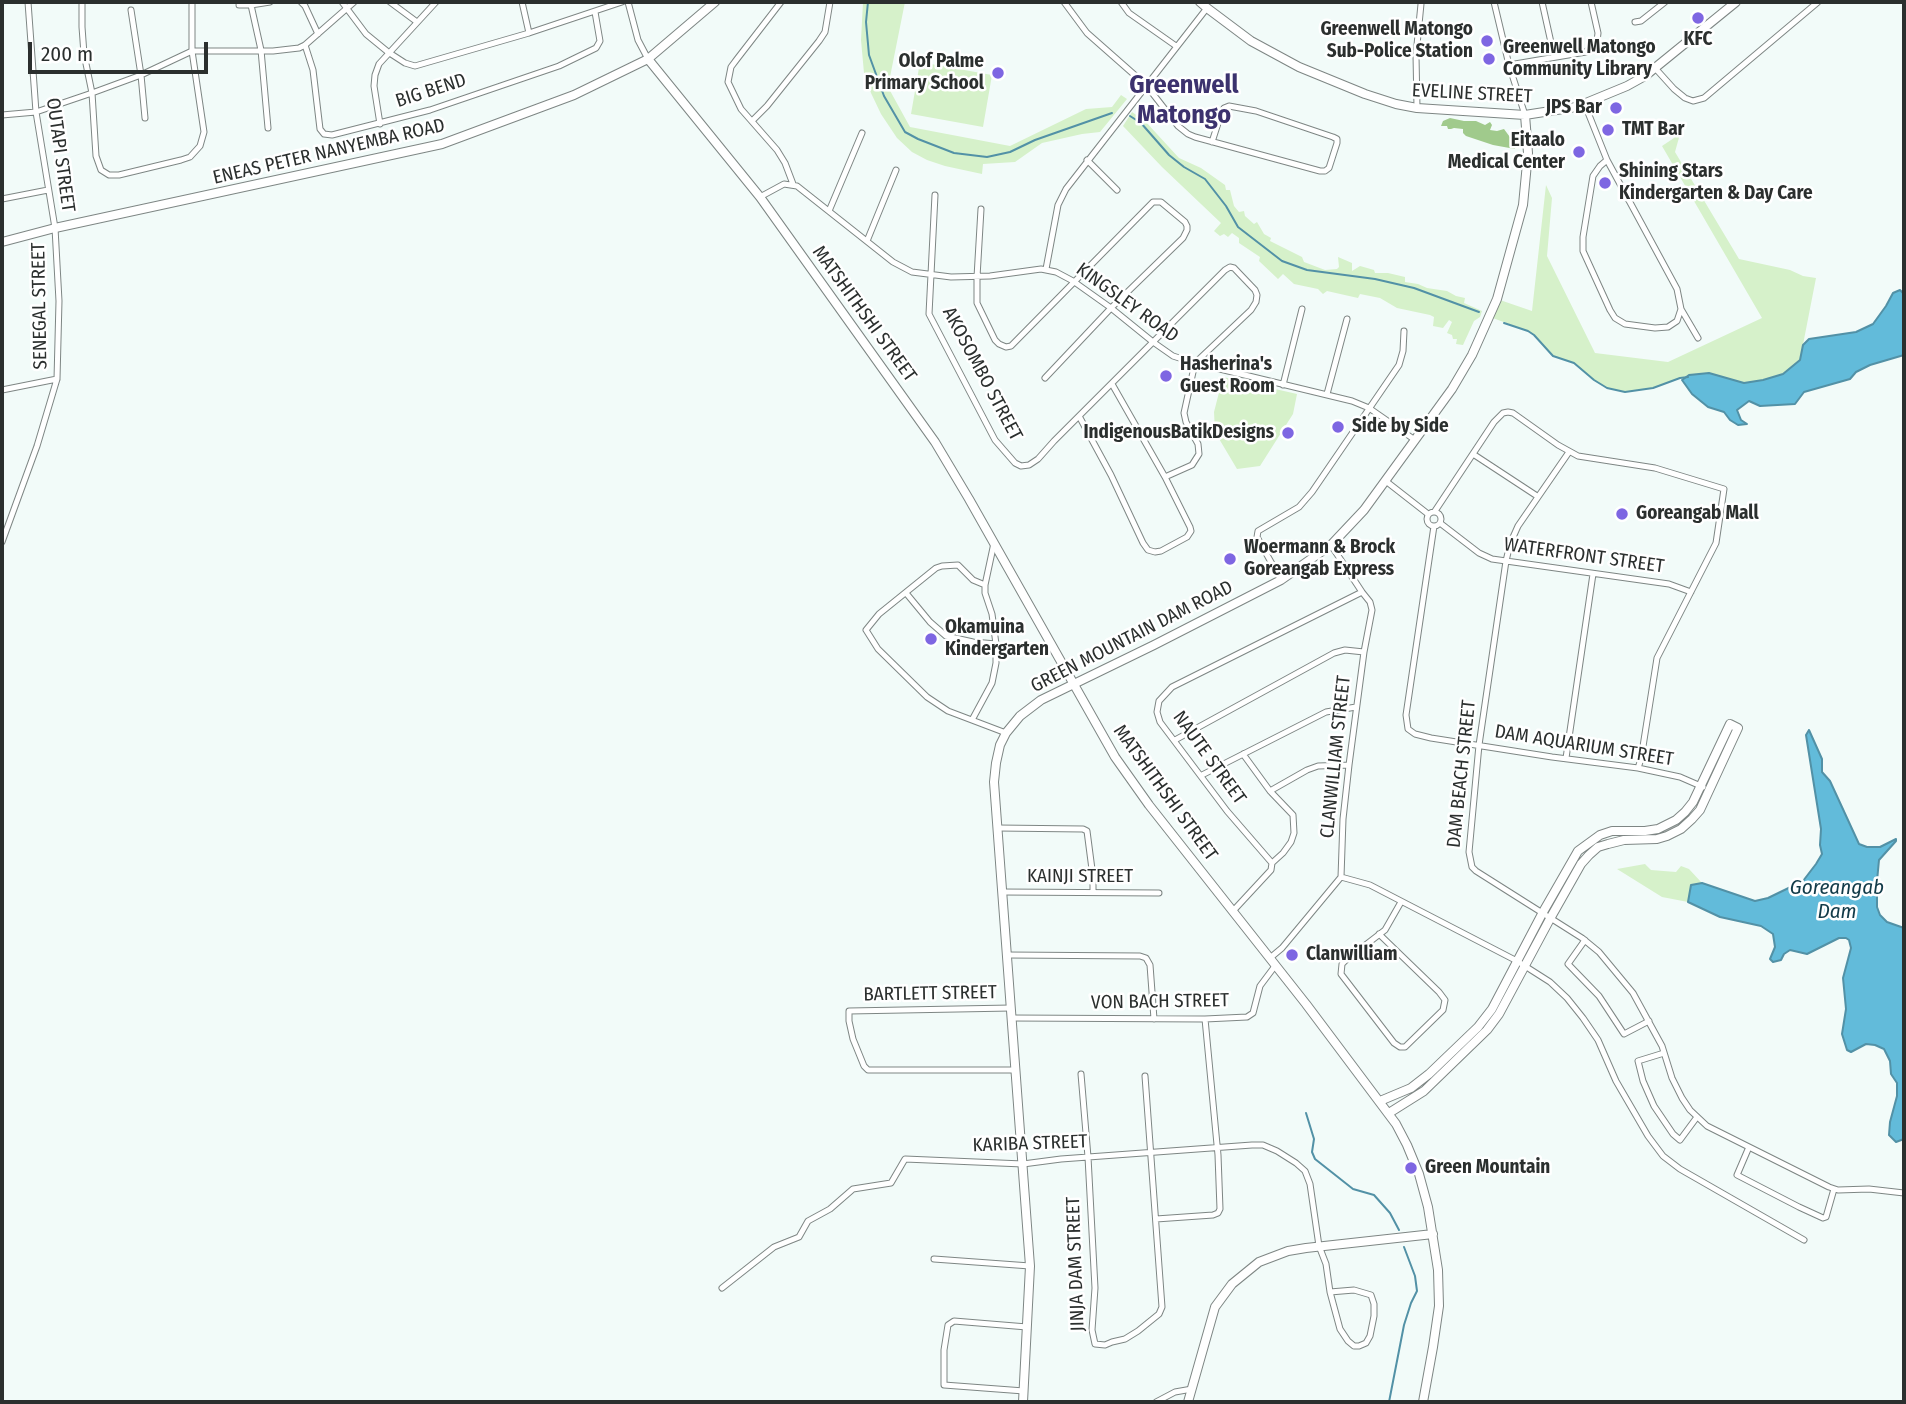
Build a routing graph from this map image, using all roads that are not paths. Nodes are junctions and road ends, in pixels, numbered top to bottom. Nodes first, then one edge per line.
1 (29, 2) edge
2 (82, 2) edge
3 (192, 2) edge
4 (270, 2) edge
5 (301, 2) edge
6 (342, 2) edge
7 (354, 2) edge
8 (390, 2) edge
9 (436, 2) edge
10 (522, 2) edge
11 (622, 2) edge
12 (628, 2) edge
13 (715, 2) edge
14 (781, 2) edge
15 (830, 2) edge
16 (1064, 2) edge
17 (1121, 2) edge
18 (1494, 2) edge
19 (1542, 2) edge
20 (1591, 2) edge
21 (1736, 2) edge
22 (1818, 2) edge
23 (1662, 3) edge
24 (1421, 4) dead end
25 (239, 5) dead end
26 (251, 5) junction
27 (1204, 5) edge
28 (346, 9) junction
29 (131, 10) dead end
30 (595, 12) junction
31 (417, 22) junction
32 (1635, 22) dead end
33 (529, 33) junction
34 (318, 34) junction
35 (305, 45) junction
36 (1176, 46) junction
37 (261, 50) junction
38 (192, 51) junction
39 (388, 52) junction
40 (1554, 57) junction
41 (648, 58) junction
42 (1509, 65) junction
43 (1654, 68) junction
44 (141, 75) junction
45 (1146, 85) junction
46 (92, 93) junction
47 (1584, 105) junction
48 (1417, 108) junction
49 (36, 112) junction
50 (2, 115) edge
51 (1525, 116) junction
52 (145, 118) dead end
53 (752, 121) junction
54 (380, 124) junction
55 (268, 128) dead end
56 (862, 133) dead end
57 (1212, 142) junction
58 (1087, 160) junction
59 (1607, 160) junction
60 (895, 170) dead end
61 (793, 184) junction
62 (48, 190) junction
63 (1117, 190) dead end
64 (935, 195) dead end
65 (760, 197) junction
66 (2, 199) edge
67 (981, 209) dead end
68 (829, 211) junction
69 (55, 228) junction
70 (867, 241) junction
71 (2, 242) edge
72 (1046, 269) junction
73 (930, 275) junction
74 (977, 276) junction
75 (1073, 281) junction
76 (1111, 308) junction
77 (1303, 309) dead end
78 (1681, 309) junction
79 (1347, 319) dead end
80 (1404, 331) dead end
81 (1698, 338) dead end
82 (1153, 342) junction
83 (1195, 363) junction
84 (57, 379) junction
85 (1045, 379) dead end
86 (1112, 384) junction
87 (1283, 385) junction
88 (2, 390) edge
89 (1326, 394) junction
90 (1369, 408) junction
91 (1079, 416) junction
92 (1415, 440) junction
93 (1569, 452) junction
94 (1472, 454) junction
95 (1165, 477) junction
96 (1387, 482) junction
97 (1537, 496) junction
98 (1432, 512) junction
99 (1437, 524) junction
100 (2, 542) edge
101 (994, 543) junction
102 (1331, 545) junction
103 (1506, 561) junction
104 (1593, 574) junction
105 (1281, 580) junction
106 (985, 585) junction
107 (1362, 592) junction
108 (1690, 592) junction
109 (906, 593) junction
110 (996, 644) junction
111 (1364, 652) junction
112 (1073, 683) junction
113 (1356, 707) junction
114 (972, 720) junction
115 (1006, 733) junction
116 (1174, 740) junction
117 (1479, 745) junction
118 (1243, 754) junction
119 (1566, 758) junction
120 (1349, 765) junction
121 (1638, 768) junction
122 (1202, 775) junction
123 (1700, 785) junction
124 (1709, 790) junction
125 (1270, 791) junction
126 (998, 828) junction
127 (1272, 863) junction
128 (1341, 877) junction
129 (1002, 891) junction
130 (1093, 892) junction
131 (1159, 893) dead end
132 (1401, 902) junction
133 (1233, 911) junction
134 (1547, 915) junction
135 (1379, 934) junction
136 (1585, 940) junction
137 (1007, 955) junction
138 (1270, 958) junction
139 (1521, 964) junction
140 (1275, 966) junction
141 (1011, 1008) junction
142 (1012, 1018) junction
143 (1154, 1019) junction
144 (1205, 1019) junction
145 (1649, 1021) junction
146 (1664, 1053) junction
147 (1015, 1070) junction
148 (1081, 1073) dead end
149 (1145, 1076) dead end
150 (1380, 1101) junction
151 (1389, 1113) junction
152 (1697, 1117) junction
153 (1216, 1146) junction
154 (1749, 1147) junction
155 (1150, 1153) junction
156 (1088, 1157) junction
157 (1023, 1164) junction
158 (1835, 1189) junction
159 (1904, 1193) edge
160 (1156, 1219) junction
161 (1433, 1234) junction
162 (1804, 1240) dead end
163 (1319, 1246) junction
164 (934, 1259) dead end
165 (1030, 1266) junction
166 (722, 1288) dead end
167 (1330, 1292) junction
168 (1027, 1326) junction
169 (1192, 1389) junction
170 (1024, 1391) junction
171 (1023, 1402) edge
172 (1156, 1402) edge
173 (1188, 1402) edge
174 (1423, 1402) edge

1 - 49 street, OUTAPI STREET
2 - 46 street
3 - 38 street
4 - 26 street
5 - 34 street
6 - 28 street
7 - 28 street
8 - 31 street
9 - 31 street
10 - 33 street
11 - 30 street
12 - 41 street
13 - 41 street, ENEAS PETER NANYEMBA ROAD
14 - 53 street, KINGSLEY ROAD
15 - 53 street
16 - 45 street
17 - 36 street
18 - 42 street
19 - 40 street
20 - 40 street
21 - 43 street, EVELINE STREET
22 - 43 street
23 - 32 street
24 - 48 street
25 - 26 street
26 - 37 street
27 - 36 street
27 - 48 street, EVELINE STREET
28 - 34 street
28 - 39 street
29 - 44 street
30 - 33 street
30 - 54 street, BIG BEND
31 - 39 street
33 - 39 street
34 - 35 street
35 - 37 street
35 - 54 street, BIG BEND
36 - 45 street
37 - 38 street
37 - 55 street
38 - 44 street
38 - 46 street
39 - 54 street
40 - 42 street
41 - 65 street, MATSHITHSHI STREET
41 - 69 street, ENEAS PETER NANYEMBA ROAD
42 - 51 street
43 - 47 street, EVELINE STREET
44 - 46 street
44 - 52 street
45 - 57 street
45 - 58 street
46 - 49 street
47 - 51 street, EVELINE STREET
47 - 59 street
48 - 51 street, EVELINE STREET
49 - 50 street
49 - 62 street, OUTAPI STREET
51 - 92 street, GREEN MOUNTAIN DAM ROAD
53 - 61 street, KINGSLEY ROAD
56 - 68 street
57 - 57 street
58 - 63 street
58 - 72 street
59 - 78 street
59 - 78 street
60 - 70 street
61 - 65 street
61 - 68 street, KINGSLEY ROAD
62 - 66 street
62 - 69 street, OUTAPI STREET
64 - 73 street, AKOSOMBO STREET
65 - 101 street, MATSHITHSHI STREET
67 - 74 street
68 - 70 street, KINGSLEY ROAD
69 - 71 street, ENEAS PETER NANYEMBA ROAD
69 - 84 street, SENEGAL STREET
70 - 73 street, KINGSLEY ROAD
72 - 74 street, KINGSLEY ROAD
72 - 75 street, KINGSLEY ROAD
73 - 74 street, KINGSLEY ROAD
73 - 91 street, AKOSOMBO STREET
74 - 75 street
75 - 76 street, KINGSLEY ROAD
75 - 76 street
76 - 82 street, KINGSLEY ROAD
76 - 85 street
77 - 87 street
78 - 81 street
79 - 89 street
80 - 90 street
82 - 83 street, KINGSLEY ROAD
82 - 83 street, AKOSOMBO STREET
82 - 86 street, AKOSOMBO STREET
83 - 87 street, KINGSLEY ROAD
83 - 95 street
84 - 88 street
84 - 100 street, SENEGAL STREET
86 - 91 street, AKOSOMBO STREET
86 - 95 street
87 - 89 street, KINGSLEY ROAD
89 - 90 street, KINGSLEY ROAD
90 - 92 street, KINGSLEY ROAD
90 - 105 street
91 - 95 street
92 - 96 street, GREEN MOUNTAIN DAM ROAD
93 - 94 street
93 - 97 street, DAM BEACH STREET
93 - 108 street
94 - 97 street
94 - 98 street
96 - 98 street
96 - 102 street, GREEN MOUNTAIN DAM ROAD
97 - 103 street, DAM BEACH STREET
98 - 99 street, WATERFRONT STREET
98 - 99 street, WATERFRONT STREET
99 - 103 street, WATERFRONT STREET
99 - 117 street, DAM AQUARIUM STREET
101 - 106 street
101 - 112 street, MATSHITHSHI STREET
102 - 105 street, GREEN MOUNTAIN DAM ROAD
102 - 107 street, CLANWILLIAM STREET
103 - 104 street, WATERFRONT STREET
103 - 117 street, DAM BEACH STREET
104 - 108 street, WATERFRONT STREET
104 - 119 street
105 - 112 street, GREEN MOUNTAIN DAM ROAD
106 - 109 street
106 - 110 street
107 - 111 street, CLANWILLIAM STREET
107 - 116 street, NAUTE STREET
108 - 121 street
109 - 110 street
109 - 114 street
110 - 114 street
111 - 113 street, CLANWILLIAM STREET
111 - 116 street
112 - 115 street, GREEN MOUNTAIN DAM ROAD
112 - 133 street, MATSHITHSHI STREET
113 - 118 street
113 - 120 street, CLANWILLIAM STREET
114 - 115 street
115 - 126 street, GREEN MOUNTAIN DAM ROAD
116 - 122 street, NAUTE STREET
117 - 119 street, DAM AQUARIUM STREET
117 - 134 street, DAM BEACH STREET
118 - 122 street
118 - 125 street
119 - 121 street, DAM AQUARIUM STREET
120 - 125 street
120 - 128 street, CLANWILLIAM STREET
121 - 123 street, DAM AQUARIUM STREET
122 - 127 street, NAUTE STREET
123 - 124 street, DAM AQUARIUM STREET
123 - 124 street
123 - 134 street
124 - 134 street
125 - 127 street
126 - 129 street, GREEN MOUNTAIN DAM ROAD
126 - 130 street
127 - 133 street
128 - 132 street
128 - 138 street
129 - 130 street, KAINJI STREET
129 - 137 street, GREEN MOUNTAIN DAM ROAD
130 - 131 street, KAINJI STREET
132 - 135 street
132 - 139 street
133 - 138 street, MATSHITHSHI STREET
134 - 136 street, DAM BEACH STREET
134 - 139 street
135 - 135 street
136 - 145 street, DAM BEACH STREET
136 - 145 street
137 - 141 street, GREEN MOUNTAIN DAM ROAD
137 - 143 street
138 - 140 street, MATSHITHSHI STREET
139 - 150 street
139 - 151 street
139 - 162 street
140 - 144 street, VON BACH STREET
140 - 150 street, MATSHITHSHI STREET
141 - 142 street, GREEN MOUNTAIN DAM ROAD
141 - 147 street, BARTLETT STREET
142 - 143 street, VON BACH STREET
142 - 147 street, GREEN MOUNTAIN DAM ROAD
143 - 144 street, VON BACH STREET
144 - 153 street
145 - 146 street, DAM BEACH STREET
146 - 152 street, DAM BEACH STREET
146 - 152 street
147 - 157 street, GREEN MOUNTAIN DAM ROAD
148 - 156 street
149 - 155 street, JINJA DAM STREET
150 - 151 street, MATSHITHSHI STREET
151 - 161 street, MATSHITHSHI STREET
152 - 154 street, DAM BEACH STREET
153 - 155 street, KARIBA STREET
153 - 160 street
153 - 163 street, KARIBA STREET
154 - 158 street, DAM BEACH STREET
154 - 158 street
155 - 156 street, KARIBA STREET
155 - 160 street, JINJA DAM STREET
156 - 157 street, KARIBA STREET
156 - 160 street, JINJA DAM STREET
157 - 165 street, GREEN MOUNTAIN DAM ROAD
157 - 166 street, KARIBA STREET
158 - 159 street
161 - 163 street
161 - 174 street, MATSHITHSHI STREET
163 - 167 street, KARIBA STREET
163 - 169 street
164 - 165 street
165 - 168 street, GREEN MOUNTAIN DAM ROAD
167 - 167 street, KARIBA STREET
168 - 170 street, GREEN MOUNTAIN DAM ROAD
168 - 170 street
169 - 172 street
169 - 173 street
170 - 171 street, GREEN MOUNTAIN DAM ROAD

